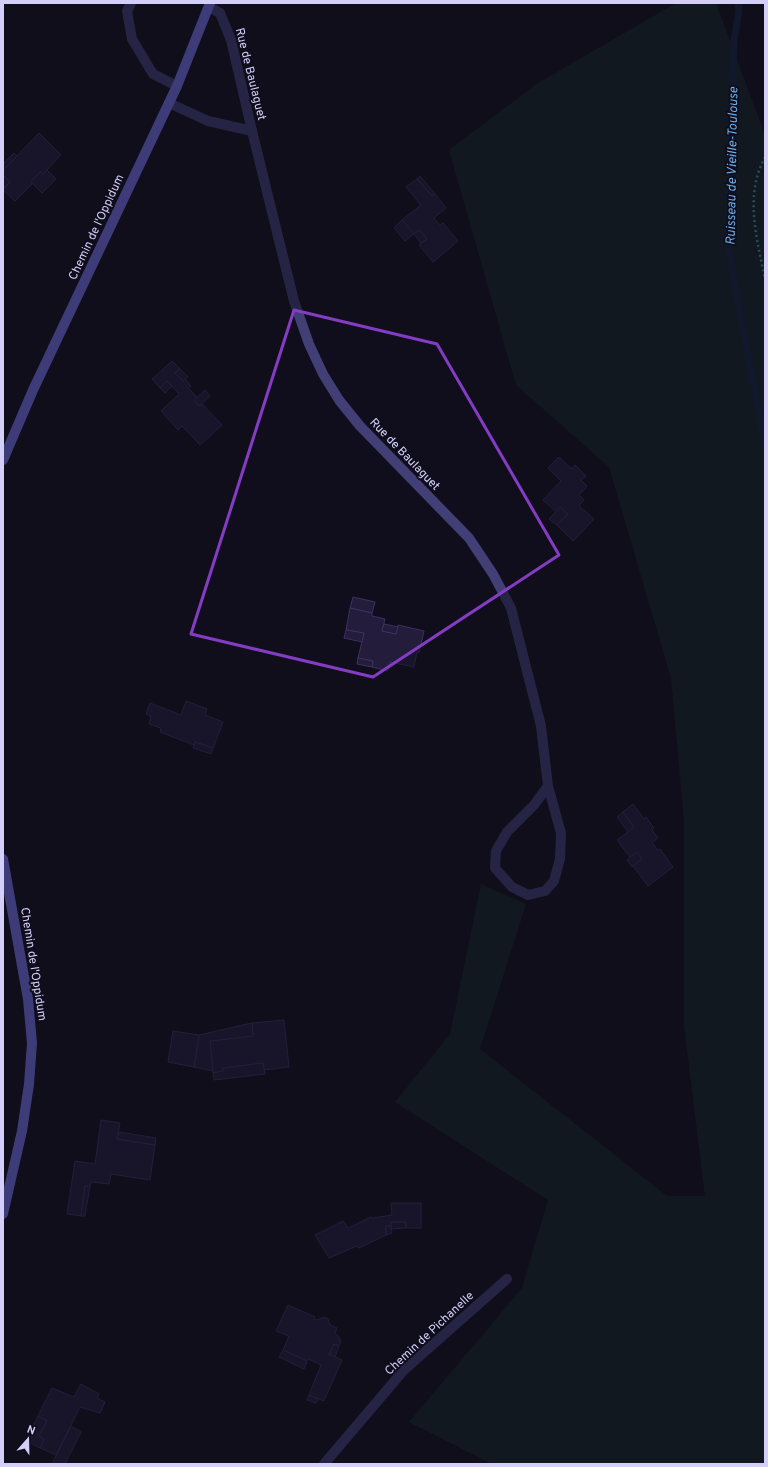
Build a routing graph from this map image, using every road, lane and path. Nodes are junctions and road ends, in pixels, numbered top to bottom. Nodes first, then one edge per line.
1 (131, 3) edge
2 (210, 5) edge
3 (177, 86) junction
4 (169, 103) junction
5 (252, 131) junction
6 (765, 157) edge
7 (765, 279) edge
8 (3, 460) edge
9 (548, 786) junction
10 (3, 859) edge
11 (3, 1214) edge
12 (507, 1278) dead end
13 (324, 1464) edge

1 - 3 street
2 - 3 street, Chemin de l'Oppidum
2 - 5 street, Rue de Baulaguet
3 - 4 street, Chemin de l'Oppidum
4 - 5 street, Rue de Baulaguet
4 - 8 street, Chemin de l'Oppidum
5 - 9 street, Rue de Baulaguet
6 - 7 path
9 - 9 street, Rue de Baulaguet
10 - 11 street, Chemin de l'Oppidum
12 - 13 street, Chemin de Pichanelle

